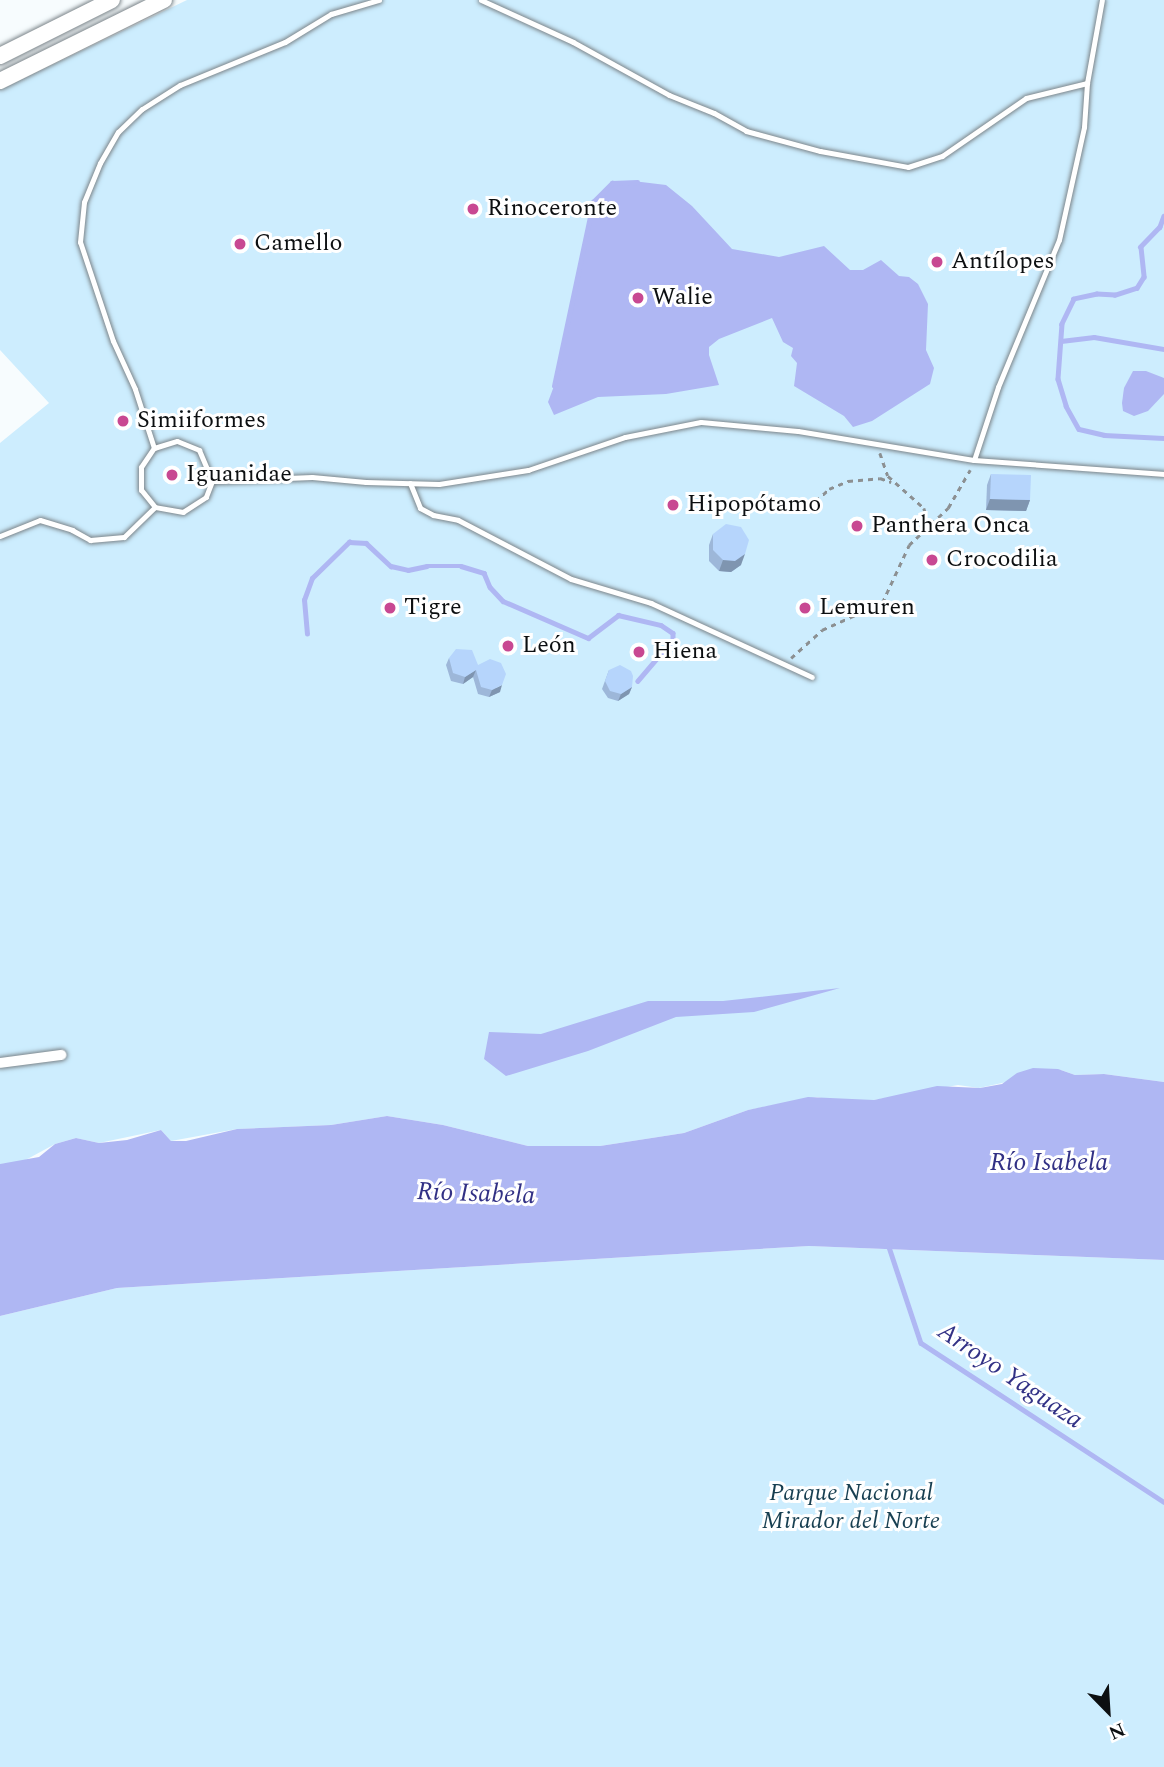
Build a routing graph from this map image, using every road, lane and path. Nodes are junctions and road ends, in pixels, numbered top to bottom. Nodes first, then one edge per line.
1 (112, 0) edge
2 (164, 0) edge
3 (379, 0) edge
4 (481, 0) edge
5 (1102, 0) edge
6 (0, 56) edge
7 (0, 81) edge
8 (1087, 83) junction
9 (878, 445) junction
10 (154, 448) junction
11 (974, 460) junction
12 (1164, 474) edge
13 (212, 481) junction
14 (410, 483) junction
15 (895, 483) junction
16 (155, 508) junction
17 (808, 508) dead end
18 (929, 526) junction
19 (0, 536) edge
20 (786, 666) junction
21 (812, 677) dead end
22 (61, 1055) dead end
23 (0, 1063) edge

1 - 6 main road
2 - 7 main road
3 - 10 lane
4 - 8 lane
5 - 8 lane
8 - 11 lane
9 - 11 lane
9 - 14 lane
9 - 15 path
10 - 13 lane
10 - 16 lane
11 - 12 lane
11 - 18 path
13 - 14 lane
13 - 16 lane
14 - 20 lane
15 - 17 path
15 - 18 path
16 - 19 lane
18 - 20 path
20 - 21 lane
22 - 23 street

